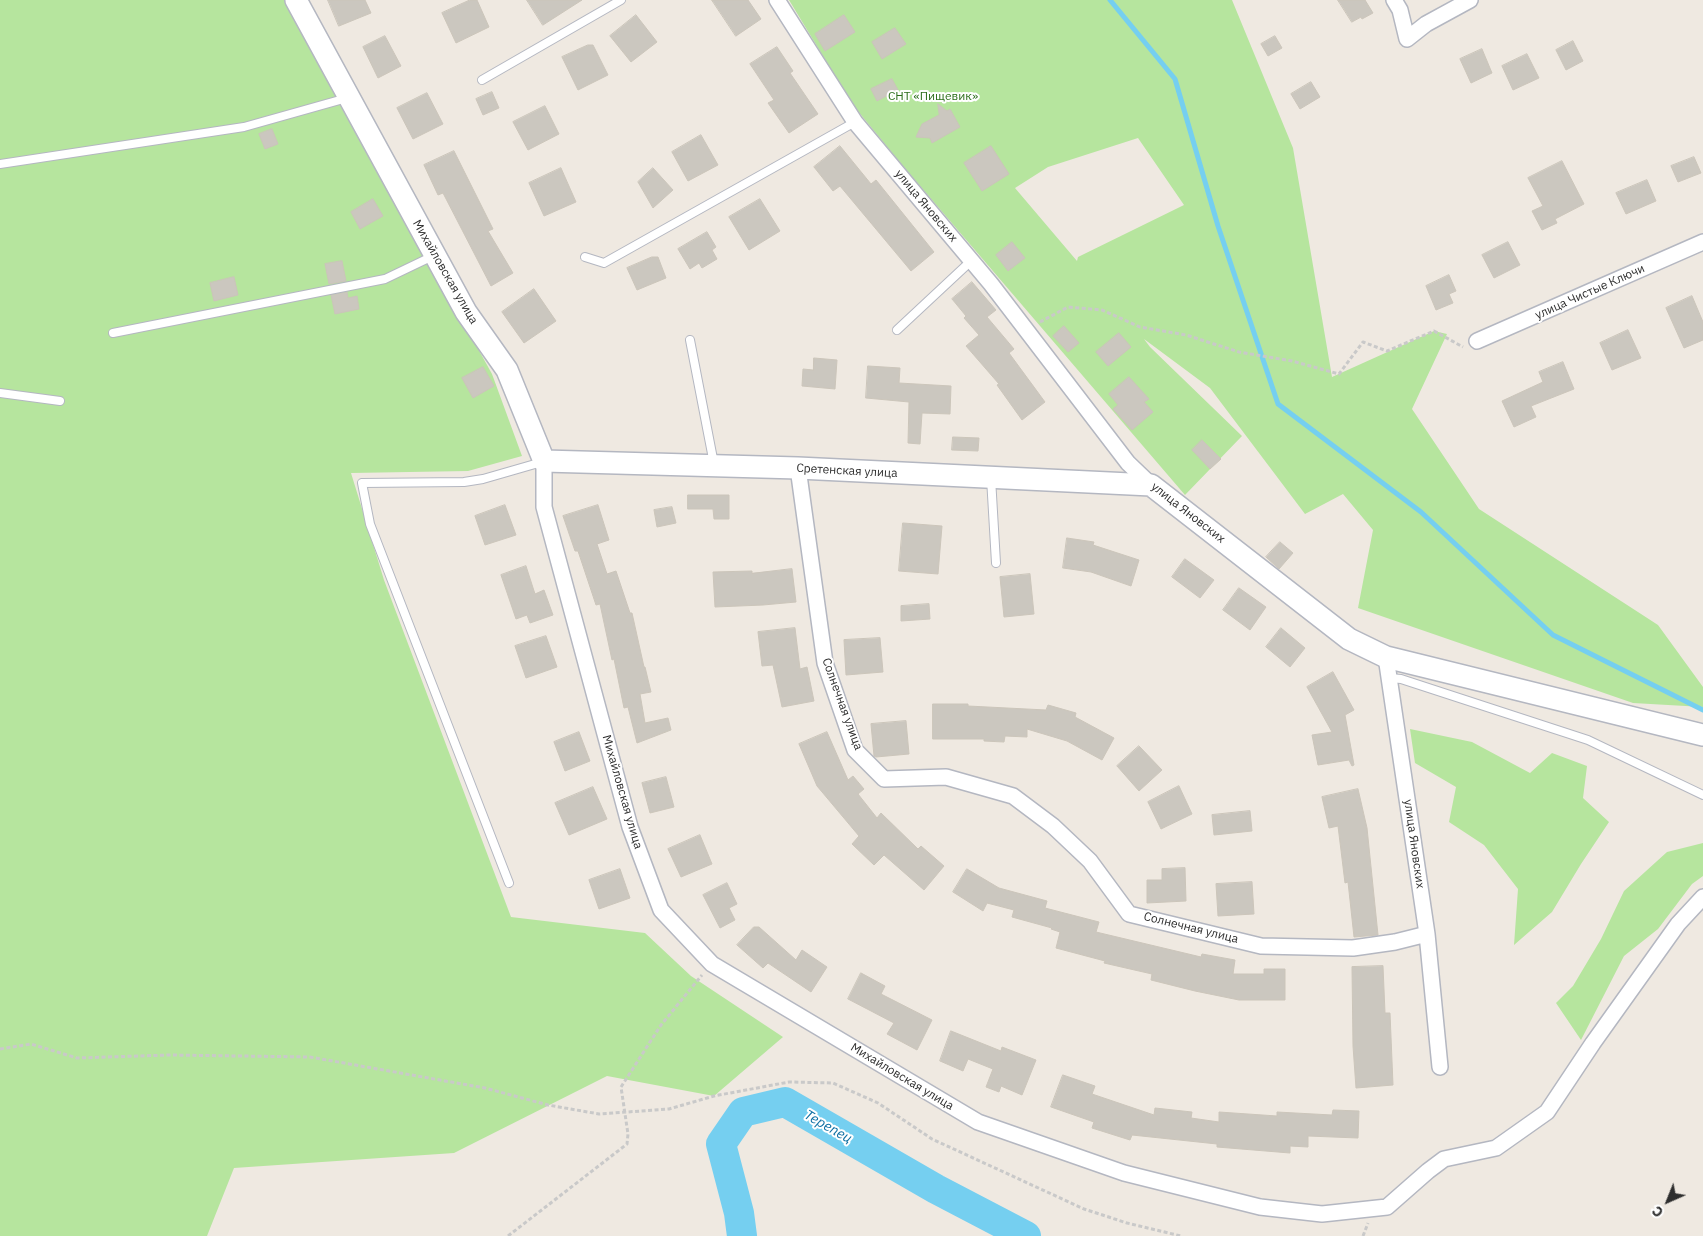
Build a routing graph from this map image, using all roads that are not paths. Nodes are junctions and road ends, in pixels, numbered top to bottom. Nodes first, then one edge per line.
1 (296, 0) edge
2 (621, 0) edge
3 (777, 0) edge
4 (1394, 0) edge
5 (1470, 0) edge
6 (482, 80) dead end
7 (348, 98) junction
8 (855, 122) junction
9 (0, 164) edge
10 (1703, 242) edge
11 (435, 256) junction
12 (584, 257) dead end
13 (972, 261) junction
14 (897, 330) dead end
15 (113, 333) dead end
16 (690, 340) dead end
17 (1470, 344) road end
18 (0, 394) edge
19 (60, 401) dead end
20 (544, 461) junction
21 (714, 466) junction
22 (798, 468) junction
23 (991, 477) junction
24 (1150, 485) junction
25 (996, 563) dead end
26 (1386, 656) junction
27 (1390, 678) junction
28 (1703, 735) edge
29 (1703, 795) edge
30 (510, 883) dead end
31 (1703, 896) edge
32 (1427, 934) junction
33 (1440, 1067) dead end

1 - 7 street, Михайловская улица
2 - 6 lane
3 - 8 street, улица Яновских
4 - 5 street
7 - 9 lane
7 - 11 street, Михайловская улица
8 - 12 lane
8 - 13 street, улица Яновских
10 - 17 street, улица Чистые Ключи
11 - 15 lane
11 - 20 street, Михайловская улица
13 - 14 lane
13 - 24 street, улица Яновских
16 - 21 lane
18 - 19 lane
20 - 21 street, Сретенская улица
20 - 30 lane
20 - 31 street, Михайловская улица
21 - 22 street, Сретенская улица
22 - 23 street, Сретенская улица
22 - 32 street, Солнечная улица
23 - 24 street, Сретенская улица
23 - 25 lane
24 - 26 street, улица Яновских
26 - 27 street, улица Яновских
26 - 28 street
27 - 29 lane
27 - 32 street, улица Яновских
32 - 33 street, улица Яновских

